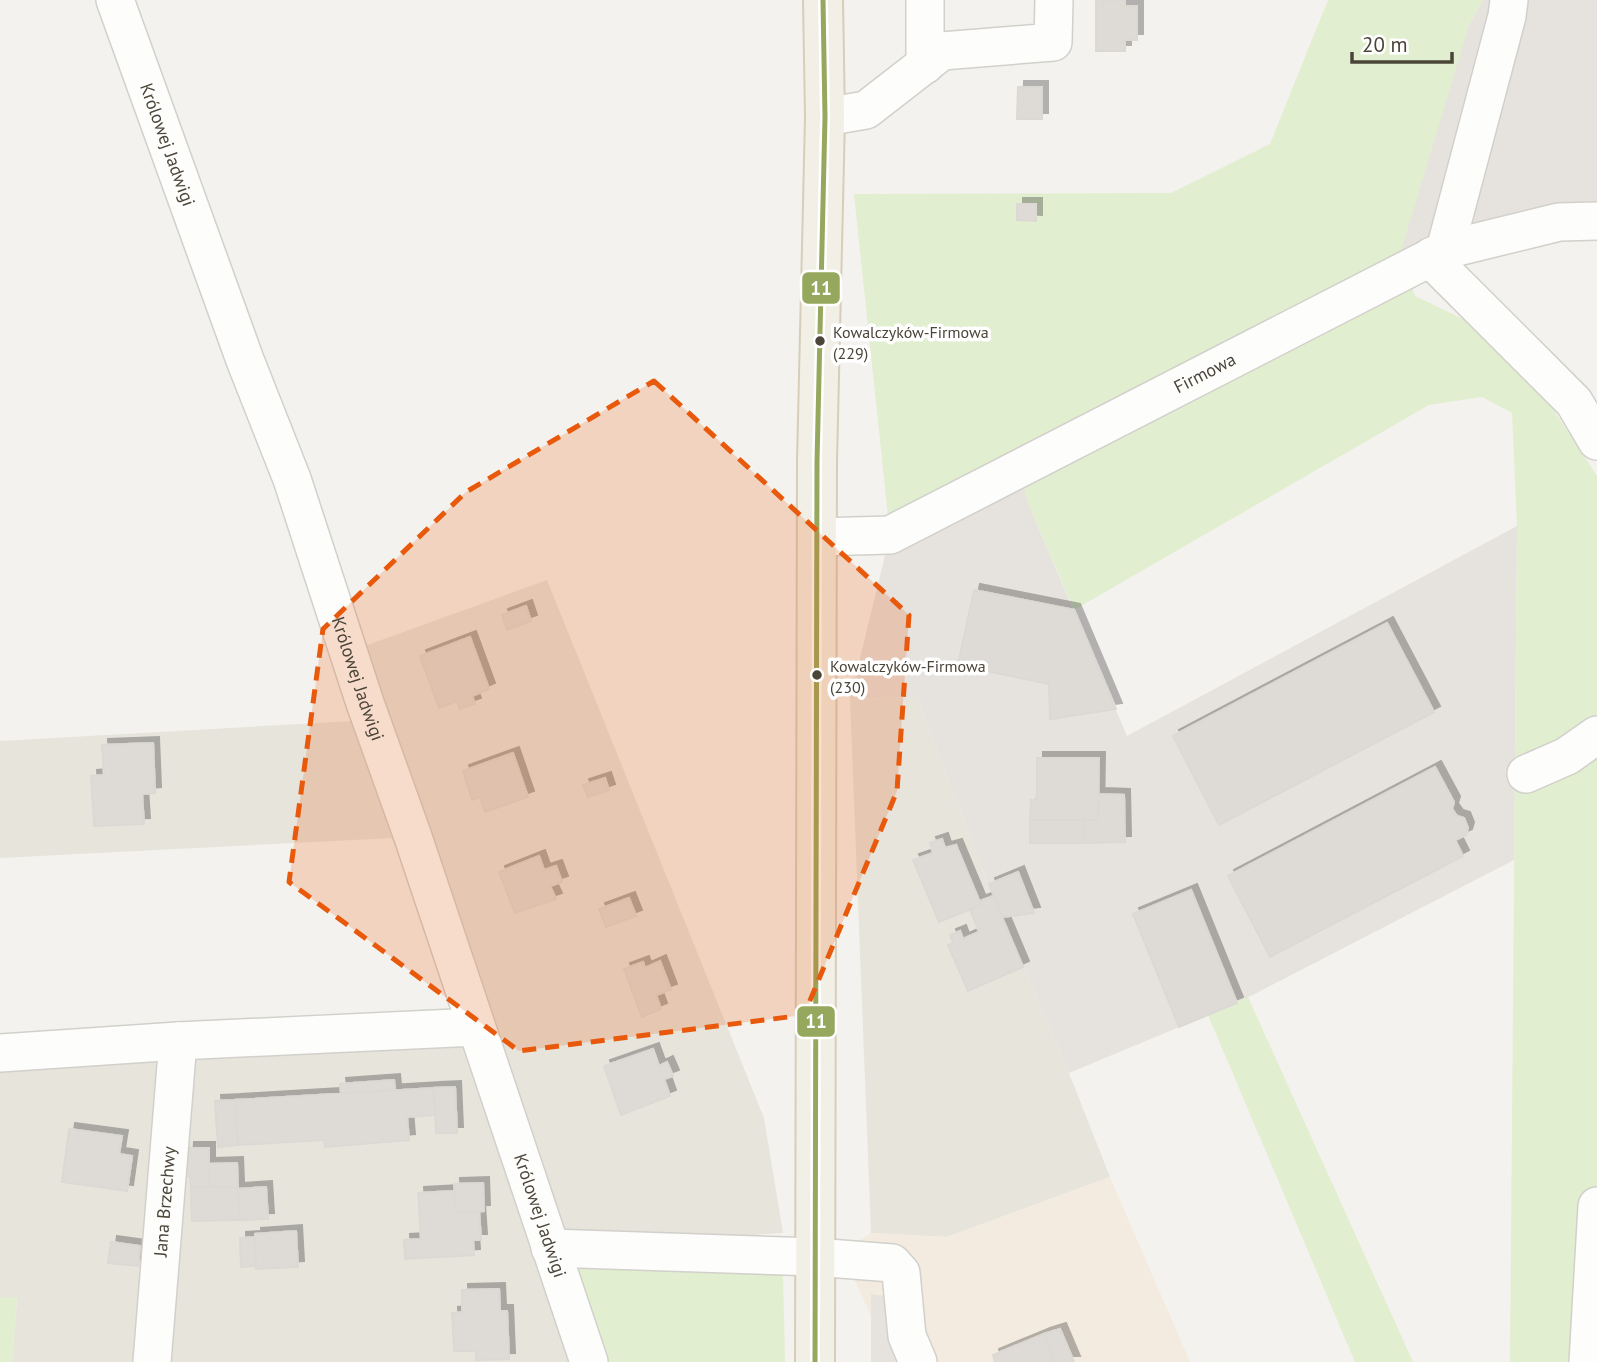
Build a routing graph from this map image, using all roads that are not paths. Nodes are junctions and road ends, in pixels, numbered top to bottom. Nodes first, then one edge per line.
1 (115, 0) edge
2 (823, 0) edge
3 (925, 0) edge
4 (1054, 0) edge
5 (1509, 0) edge
6 (925, 65) junction
7 (825, 117) junction
8 (1597, 221) edge
9 (1438, 253) junction
10 (1597, 441) edge
11 (817, 537) junction
12 (1597, 735) edge
13 (1526, 775) dead end
14 (476, 1027) junction
15 (178, 1041) junction
16 (0, 1054) edge
17 (1597, 1206) edge
18 (550, 1248) junction
19 (814, 1257) junction
20 (152, 1362) edge
21 (589, 1362) edge
22 (815, 1362) edge
23 (918, 1362) edge
24 (1588, 1362) edge

1 - 14 street, Królowej Jadwigi
2 - 7 main road
3 - 6 street
4 - 6 street
5 - 9 street
6 - 7 street
7 - 11 main road
8 - 9 street, Firmowa
9 - 10 street
9 - 11 street, Firmowa
11 - 19 main road
12 - 13 street
14 - 15 street
14 - 18 street, Królowej Jadwigi
15 - 16 street
15 - 20 street, Jana Brzechwy
17 - 24 street
18 - 19 street
18 - 21 street, Królowej Jadwigi
19 - 22 main road
19 - 23 street

